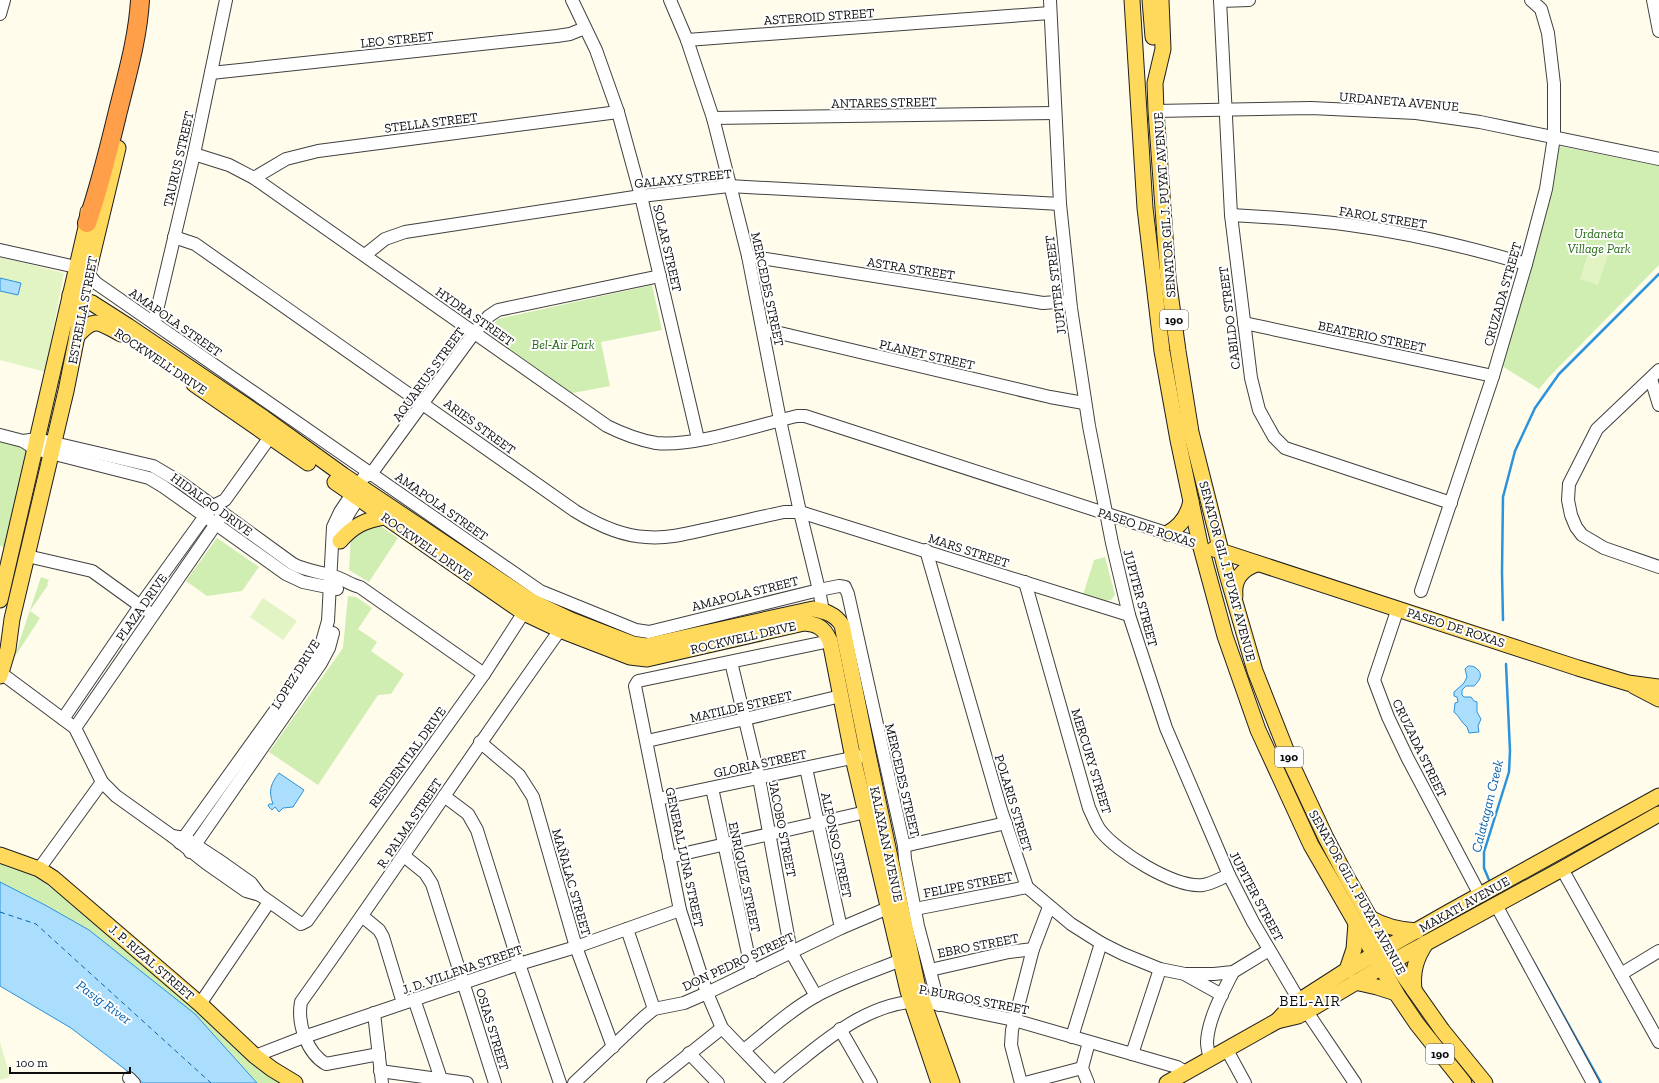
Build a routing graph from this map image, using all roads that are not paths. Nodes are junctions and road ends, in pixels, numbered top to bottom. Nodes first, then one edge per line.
1 (4, 0) edge
2 (134, 0) edge
3 (140, 0) edge
4 (147, 0) edge
5 (226, 0) edge
6 (572, 0) edge
7 (670, 0) edge
8 (1050, 0) edge
9 (1132, 0) edge
10 (1138, 0) edge
11 (1150, 0) edge
12 (1161, 0) edge
13 (1220, 0) edge
14 (1249, 0) edge
15 (1531, 0) edge
16 (1653, 0) edge
17 (1050, 13) junction
18 (0, 14) edge
19 (586, 28) junction
20 (1146, 28) junction
21 (1659, 31) edge
22 (687, 40) junction
23 (1138, 71) junction
24 (211, 73) junction
25 (1155, 83) junction
26 (1227, 110) junction
27 (1156, 111) junction
28 (618, 112) junction
29 (1055, 113) junction
30 (713, 118) junction
31 (1554, 137) junction
32 (194, 154) junction
33 (1658, 156) edge
34 (254, 178) junction
35 (729, 186) junction
36 (641, 196) junction
37 (1060, 204) junction
38 (1232, 216) junction
39 (87, 223) junction
40 (174, 237) junction
41 (0, 250) edge
42 (365, 255) junction
43 (748, 256) junction
44 (1526, 264) junction
45 (85, 271) junction
46 (660, 276) junction
47 (75, 301) junction
48 (1070, 301) junction
49 (154, 323) junction
50 (1244, 323) junction
51 (763, 329) junction
52 (125, 330) junction
53 (474, 333) junction
54 (77, 336) junction
55 (1655, 375) edge
56 (1493, 376) junction
57 (1084, 403) junction
58 (424, 404) junction
59 (1659, 405) edge
60 (780, 420) junction
61 (274, 432) junction
62 (0, 435) edge
63 (698, 440) junction
64 (31, 443) junction
65 (52, 448) junction
66 (371, 474) junction
67 (358, 492) junction
68 (1191, 500) junction
69 (1451, 503) junction
70 (218, 510) junction
71 (800, 512) junction
72 (1107, 513) junction
73 (205, 516) junction
74 (384, 517) junction
75 (216, 524) junction
76 (1168, 533) junction
77 (340, 540) junction
78 (1200, 544) junction
79 (926, 550) junction
80 (1221, 551) junction
81 (28, 556) junction
82 (1257, 564) junction
83 (1659, 567) edge
84 (1025, 582) junction
85 (335, 583) junction
86 (819, 590) junction
87 (1421, 591) dead end
88 (0, 600) edge
89 (1235, 600) junction
90 (140, 606) junction
91 (528, 607) junction
92 (1398, 608) junction
93 (829, 613) junction
94 (152, 615) junction
95 (1129, 615) junction
96 (560, 630) junction
97 (828, 636) junction
98 (2, 646) edge
99 (732, 662) junction
100 (0, 674) edge
101 (484, 674) junction
102 (1657, 690) edge
103 (841, 696) junction
104 (63, 719) junction
105 (745, 720) junction
106 (75, 728) junction
107 (647, 741) junction
108 (480, 742) junction
109 (861, 756) junction
110 (806, 768) junction
111 (759, 778) junction
112 (102, 782) junction
113 (712, 788) junction
114 (444, 796) junction
115 (1659, 796) edge
116 (658, 799) junction
117 (866, 812) junction
118 (1659, 814) edge
119 (818, 823) junction
120 (1006, 823) junction
121 (769, 834) junction
122 (179, 839) junction
123 (723, 845) junction
124 (904, 846) junction
125 (193, 848) junction
126 (0, 855) edge
127 (404, 856) junction
128 (669, 857) junction
129 (39, 869) junction
130 (1562, 869) junction
131 (1229, 875) junction
132 (1027, 887) junction
133 (1480, 895) junction
134 (264, 898) junction
135 (1503, 901) junction
136 (1049, 907) junction
137 (888, 908) junction
138 (680, 910) junction
139 (915, 910) junction
140 (362, 916) junction
141 (1370, 918) junction
142 (1356, 924) junction
143 (841, 928) junction
144 (628, 929) junction
145 (1417, 930) junction
146 (1102, 943) junction
147 (1426, 943) junction
148 (576, 947) junction
149 (1033, 949) junction
150 (1269, 950) junction
151 (1659, 951) edge
152 (791, 952) junction
153 (1384, 957) junction
154 (901, 960) junction
155 (519, 964) junction
156 (1160, 969) junction
157 (930, 970) junction
158 (752, 972) junction
159 (1233, 972) junction
160 (1185, 974) junction
161 (1621, 974) junction
162 (1351, 976) junction
163 (465, 982) junction
164 (1414, 990) junction
165 (1396, 993) junction
166 (707, 994) junction
167 (1222, 994) junction
168 (816, 996) junction
169 (409, 1001) junction
170 (917, 1001) junction
171 (200, 1004) junction
172 (939, 1005) junction
173 (1303, 1006) junction
174 (654, 1010) junction
175 (374, 1013) junction
176 (1014, 1020) junction
177 (1654, 1021) edge
178 (722, 1028) junction
179 (840, 1029) junction
180 (304, 1037) junction
181 (1072, 1037) junction
182 (1089, 1042) junction
183 (1659, 1042) edge
184 (613, 1047) junction
185 (744, 1050) junction
186 (1227, 1050) junction
187 (689, 1053) junction
188 (379, 1054) junction
189 (1132, 1054) junction
190 (255, 1056) junction
191 (1210, 1060) junction
192 (1082, 1068) junction
193 (1187, 1073) junction
194 (381, 1077) edge
195 (441, 1079) junction
196 (295, 1083) edge
197 (466, 1083) edge
198 (495, 1083) edge
199 (560, 1083) edge
200 (574, 1083) edge
201 (654, 1083) edge
202 (718, 1083) edge
203 (774, 1083) edge
204 (871, 1083) edge
205 (939, 1083) edge
206 (952, 1083) edge
207 (1021, 1083) edge
208 (1025, 1083) edge
209 (1088, 1083) edge
210 (1167, 1083) edge
211 (1245, 1083) edge
212 (1355, 1083) edge
213 (1464, 1083) edge
214 (1485, 1083) edge
215 (1593, 1083) edge

1 - 18 street
2 - 39 main road, ESTRELLA STREET
3 - 39 highway
4 - 45 main road, ESTRELLA STREET
5 - 24 street, TAURUS STREET
6 - 19 street, SOLAR STREET
7 - 22 street, MERCEDES STREET
8 - 17 street, JUPITER STREET
9 - 23 main road, SENATOR GIL J. PUYAT AVENUE / 190
10 - 20 main road
11 - 20 main road
12 - 25 main road, SENATOR GIL J. PUYAT AVENUE / 190
13 - 14 street
13 - 26 street, CABILDO STREET
15 - 31 street, CRUZADA STREET
16 - 21 street
17 - 22 street, ASTEROID STREET
17 - 29 street, JUPITER STREET
19 - 24 street, LEO STREET
19 - 28 street, SOLAR STREET
20 - 23 main road
20 - 25 main road
22 - 30 street, MERCEDES STREET
23 - 68 main road, SENATOR GIL J. PUYAT AVENUE / 190
24 - 32 street, TAURUS STREET
25 - 27 main road, SENATOR GIL J. PUYAT AVENUE / 190
26 - 27 street, URDANETA AVENUE
26 - 31 street, URDANETA AVENUE
26 - 38 street, CABILDO STREET
27 - 80 main road, SENATOR GIL J. PUYAT AVENUE / 190
28 - 34 street, STELLA STREET
28 - 36 street, SOLAR STREET
29 - 30 street, ANTARES STREET
29 - 37 street, JUPITER STREET
30 - 35 street, MERCEDES STREET
31 - 33 street, URDANETA AVENUE
31 - 44 street, CRUZADA STREET
32 - 34 street, HYDRA STREET
32 - 40 street, TAURUS STREET
34 - 42 street, HYDRA STREET
35 - 36 street, GALAXY STREET
35 - 37 street, GALAXY STREET
35 - 43 street, MERCEDES STREET
36 - 42 street, GALAXY STREET
36 - 46 street, SOLAR STREET
37 - 48 street, JUPITER STREET
38 - 44 street, FAROL STREET
38 - 50 street, CABILDO STREET
39 - 45 main road, ESTRELLA STREET
40 - 49 street, TAURUS STREET
40 - 58 street, ARIES STREET
41 - 45 street
42 - 53 street, HYDRA STREET
43 - 48 street, ASTRA STREET
43 - 51 street, MERCEDES STREET
44 - 56 street, CRUZADA STREET
45 - 47 main road, ESTRELLA STREET
45 - 49 street, AMAPOLA STREET
45 - 52 main road
46 - 53 street, AQUARIUS STREET
46 - 63 street, SOLAR STREET
47 - 52 main road, ROCKWELL DRIVE
47 - 54 main road, ESTRELLA STREET
47 - 64 main road, ESTRELLA STREET
48 - 57 street, JUPITER STREET
49 - 66 street, AMAPOLA STREET
50 - 56 street, BEATERIO STREET
50 - 69 street, CABILDO STREET
51 - 57 street, PLANET STREET
51 - 60 street, MERCEDES STREET
52 - 54 main road
52 - 61 main road, ROCKWELL DRIVE
53 - 58 street, AQUARIUS STREET
53 - 63 street, HYDRA STREET
54 - 65 main road, ESTRELLA STREET
55 - 59 street
55 - 83 street
56 - 69 street, CRUZADA STREET
57 - 72 street, JUPITER STREET
58 - 66 street, AQUARIUS STREET
58 - 71 street, ARIES STREET
60 - 63 street, HYDRA STREET
60 - 71 street, MERCEDES STREET
60 - 72 street, PASEO DE ROXAS
61 - 67 main road, ROCKWELL DRIVE
61 - 70 street, PLAZA DRIVE
62 - 64 street
64 - 65 street
64 - 88 main road, ESTRELLA STREET
65 - 70 street, HIDALGO DRIVE
65 - 73 street, HIDALGO DRIVE
65 - 81 main road, ESTRELLA STREET
66 - 67 street, AQUARIUS STREET
66 - 86 street, AMAPOLA STREET
67 - 74 main road, ROCKWELL DRIVE
67 - 77 street, LOPEZ DRIVE
67 - 85 street, LOPEZ DRIVE
67 - 91 main road, ROCKWELL DRIVE
68 - 76 main road
68 - 78 main road, SENATOR GIL J. PUYAT AVENUE / 190
69 - 87 street, CRUZADA STREET
70 - 73 street, PLAZA DRIVE
70 - 75 street, PLAZA DRIVE
70 - 85 street, HIDALGO DRIVE
71 - 79 street, MARS STREET
71 - 86 street, MERCEDES STREET
72 - 76 street, PASEO DE ROXAS
72 - 95 street, JUPITER STREET
73 - 75 street, HIDALGO DRIVE
73 - 90 street, PLAZA DRIVE
74 - 77 main road
74 - 91 main road, ROCKWELL DRIVE
75 - 85 street, HIDALGO DRIVE
75 - 94 street, PLAZA DRIVE
76 - 78 street, PASEO DE ROXAS
77 - 85 street, LOPEZ DRIVE
78 - 80 main road, PASEO DE ROXAS
78 - 142 main road, SENATOR GIL J. PUYAT AVENUE / 190
79 - 84 street, MARS STREET
79 - 120 street, POLARIS STREET
80 - 82 main road, PASEO DE ROXAS
80 - 89 main road, SENATOR GIL J. PUYAT AVENUE / 190
81 - 90 street
81 - 98 main road, ESTRELLA STREET
82 - 89 main road
82 - 92 main road, PASEO DE ROXAS
84 - 95 street, MARS STREET
84 - 131 street, MERCURY STREET
85 - 101 street
85 - 122 street, LOPEZ DRIVE
85 - 125 street, LOPEZ DRIVE
86 - 93 street, MERCEDES STREET
86 - 124 street, MERCEDES STREET
89 - 141 main road, SENATOR GIL J. PUYAT AVENUE / 190
90 - 94 street
90 - 104 street, PLAZA DRIVE
91 - 93 main road, ROCKWELL DRIVE
91 - 96 main road, ROCKWELL DRIVE
91 - 101 street, RESIDENTIAL DRIVE
92 - 102 main road, PASEO DE ROXAS
92 - 133 street, CRUZADA STREET
93 - 97 main road, KALAYAAN AVENUE
93 - 109 main road, KALAYAAN AVENUE
94 - 106 street, PLAZA DRIVE
95 - 131 street, JUPITER STREET
96 - 97 main road, ROCKWELL DRIVE
96 - 108 street, R. PALMA STREET
97 - 99 street
97 - 103 main road, KALAYAAN AVENUE
98 - 100 main road, ESTRELLA STREET
99 - 105 street, JACOBO STREET
99 - 107 street, GENERAL LUNA STREET
100 - 104 street
101 - 134 street, RESIDENTIAL DRIVE
103 - 105 street, MATILDE STREET
103 - 109 main road, KALAYAAN AVENUE
104 - 106 street
105 - 107 street, MATILDE STREET
105 - 111 street, JACOBO STREET
106 - 112 street
107 - 116 street, GENERAL LUNA STREET
108 - 114 street, R. PALMA STREET
108 - 148 street, MAÑALAC STREET
109 - 110 street, GLORIA STREET
109 - 117 main road, KALAYAAN AVENUE
109 - 170 main road, KALAYAAN AVENUE
110 - 111 street, GLORIA STREET
110 - 119 street, ALFONSO STREET
111 - 113 street, GLORIA STREET
111 - 121 street, JACOBO STREET
112 - 122 street
112 - 129 street
113 - 116 street, GLORIA STREET
113 - 123 street, ENRIQUEZ STREET
114 - 127 street, R. PALMA STREET
114 - 155 street
115 - 133 main road, MAKATI AVENUE
116 - 128 street, GENERAL LUNA STREET
117 - 119 street
117 - 137 main road, KALAYAAN AVENUE
118 - 130 main road, MAKATI AVENUE
119 - 121 street
119 - 143 street, ALFONSO STREET
120 - 124 street
120 - 132 street, POLARIS STREET
121 - 123 street
121 - 152 street, JACOBO STREET
122 - 125 street
123 - 128 street
123 - 158 street, ENRIQUEZ STREET
124 - 139 street, MERCEDES STREET
125 - 134 street
126 - 129 main road, J. P. RIZAL STREET
127 - 140 street, R. PALMA STREET
127 - 163 street, OSIAS STREET
128 - 138 street, GENERAL LUNA STREET
129 - 171 main road, J. P. RIZAL STREET
130 - 135 main road, MAKATI AVENUE
130 - 161 street
131 - 150 street, JUPITER STREET
132 - 136 street, POLARIS STREET
132 - 139 street, FELIPE STREET
133 - 145 main road, MAKATI AVENUE
134 - 171 street
135 - 147 main road, MAKATI AVENUE
135 - 215 street
136 - 146 street, POLARIS STREET
136 - 149 street
137 - 143 street, DON PEDRO STREET
137 - 154 main road, KALAYAAN AVENUE
138 - 144 street, J. D. VILLENA STREET
138 - 166 street, GENERAL LUNA STREET
139 - 157 street, MERCEDES STREET
140 - 169 street
140 - 180 street, R. PALMA STREET
141 - 145 main road
141 - 153 main road, SENATOR GIL J. PUYAT AVENUE / 190
142 - 153 main road, SENATOR GIL J. PUYAT AVENUE / 190
142 - 162 main road
143 - 152 street, DON PEDRO STREET
144 - 148 street, J. D. VILLENA STREET
144 - 174 street
145 - 153 main road, MAKATI AVENUE
146 - 156 street, POLARIS STREET
146 - 181 street
147 - 153 main road, MAKATI AVENUE
147 - 164 main road
148 - 155 street, J. D. VILLENA STREET
148 - 184 street, MAÑALAC STREET
149 - 157 street, EBRO STREET
149 - 176 street
150 - 159 street, POLARIS STREET
150 - 173 street, JUPITER STREET
151 - 161 street
152 - 158 street, DON PEDRO STREET
152 - 168 street, JACOBO STREET
153 - 162 main road, MAKATI AVENUE
153 - 164 main road, SENATOR GIL J. PUYAT AVENUE / 190
153 - 165 main road, SENATOR GIL J. PUYAT AVENUE / 190
154 - 168 street
154 - 170 main road, KALAYAAN AVENUE
155 - 163 street, J. D. VILLENA STREET
155 - 199 street
156 - 160 street, POLARIS STREET
156 - 189 street
157 - 172 street, MERCEDES STREET
158 - 166 street, DON PEDRO STREET
159 - 160 street, POLARIS STREET
159 - 167 street
160 - 167 street, POLARIS STREET
161 - 177 street
162 - 165 main road
162 - 173 main road, MAKATI AVENUE
163 - 169 street, J. D. VILLENA STREET
163 - 198 street, OSIAS STREET
164 - 214 main road, SENATOR GIL J. PUYAT AVENUE / 190
165 - 213 main road, SENATOR GIL J. PUYAT AVENUE / 190
166 - 174 street, DON PEDRO STREET
166 - 178 street, GENERAL LUNA STREET
167 - 191 street
168 - 185 street
169 - 175 street, J. D. VILLENA STREET
169 - 195 street
170 - 172 street, P. BURGOS STREET
170 - 179 street, P. BURGOS STREET
170 - 205 main road, KALAYAAN AVENUE
170 - 206 main road, KALAYAAN AVENUE
171 - 190 main road, J. P. RIZAL STREET
172 - 176 street, P. BURGOS STREET
173 - 186 main road, MAKATI AVENUE
173 - 212 street, JUPITER STREET
174 - 184 street, DON PEDRO STREET
175 - 180 street, J. D. VILLENA STREET
175 - 188 street
176 - 181 street, P. BURGOS STREET
176 - 207 street
177 - 183 street
178 - 185 street, GENERAL LUNA STREET
178 - 187 street
179 - 203 street, P. BURGOS STREET
179 - 204 street
180 - 188 street
180 - 190 street, J. D. VILLENA STREET
181 - 182 street, P. BURGOS STREET
182 - 189 street, P. BURGOS STREET
182 - 192 street
184 - 200 street, DON PEDRO STREET
185 - 203 street, GENERAL LUNA STREET
186 - 191 main road, MAKATI AVENUE
186 - 211 street
187 - 201 street
187 - 202 street
188 - 194 street
189 - 193 street, P. BURGOS STREET
190 - 196 main road, J. P. RIZAL STREET
191 - 193 main road, MAKATI AVENUE
192 - 208 street
192 - 209 street
193 - 210 main road, MAKATI AVENUE
194 - 195 street
195 - 197 street

